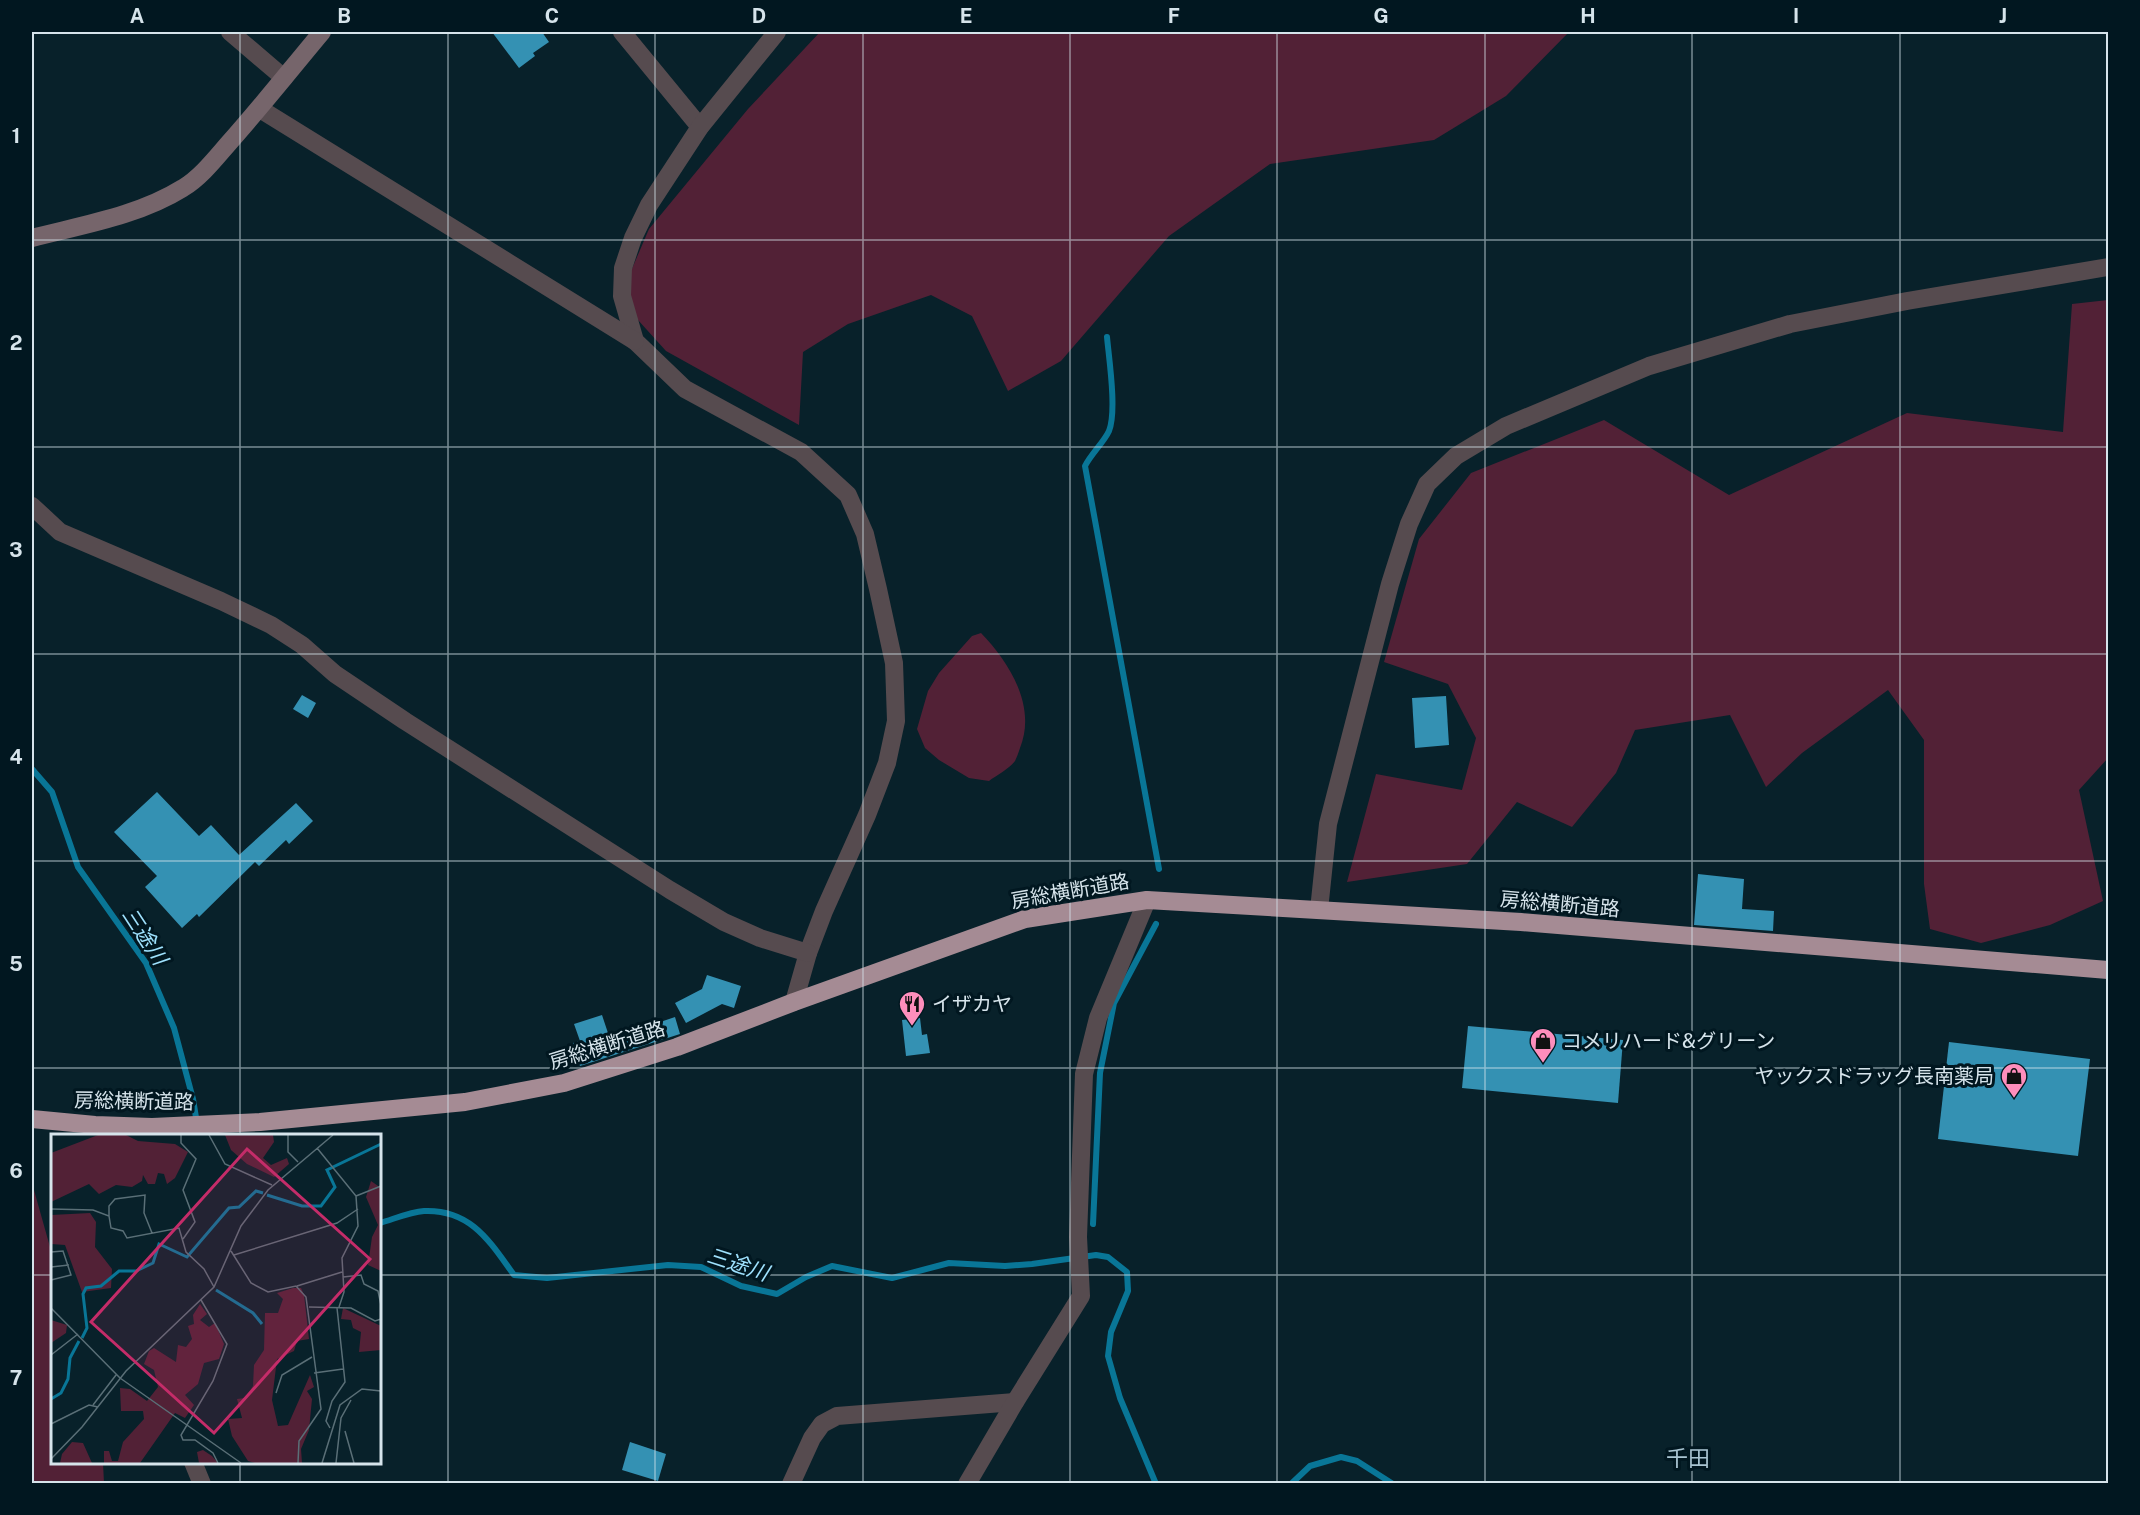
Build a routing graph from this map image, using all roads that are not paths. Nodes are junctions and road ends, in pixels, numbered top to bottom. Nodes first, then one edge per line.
1 (230, 32) edge
2 (322, 32) edge
3 (622, 32) edge
4 (777, 32) edge
5 (284, 78) junction
6 (260, 109) junction
7 (700, 127) junction
8 (32, 238) edge
9 (2109, 267) edge
10 (635, 341) junction
11 (32, 506) edge
12 (1147, 900) junction
13 (1319, 910) junction
14 (808, 952) junction
15 (2109, 970) edge
16 (794, 1002) junction
17 (32, 1119) edge
18 (96, 1130) edge
19 (1015, 1401) junction
20 (194, 1464) edge
21 (202, 1484) edge
22 (791, 1484) edge
23 (967, 1484) edge

1 - 5 street
2 - 5 street
3 - 7 street
4 - 7 street
5 - 6 street
6 - 8 street
6 - 10 street
7 - 10 street
9 - 13 street
10 - 14 street
11 - 14 street
12 - 13 highway, 房総横断道路
12 - 16 highway, 房総横断道路
12 - 19 street
13 - 15 highway, 房総横断道路
14 - 16 street
16 - 18 highway, 房総横断道路
17 - 18 highway, 房総横断道路
19 - 22 street
19 - 23 street
20 - 21 street

